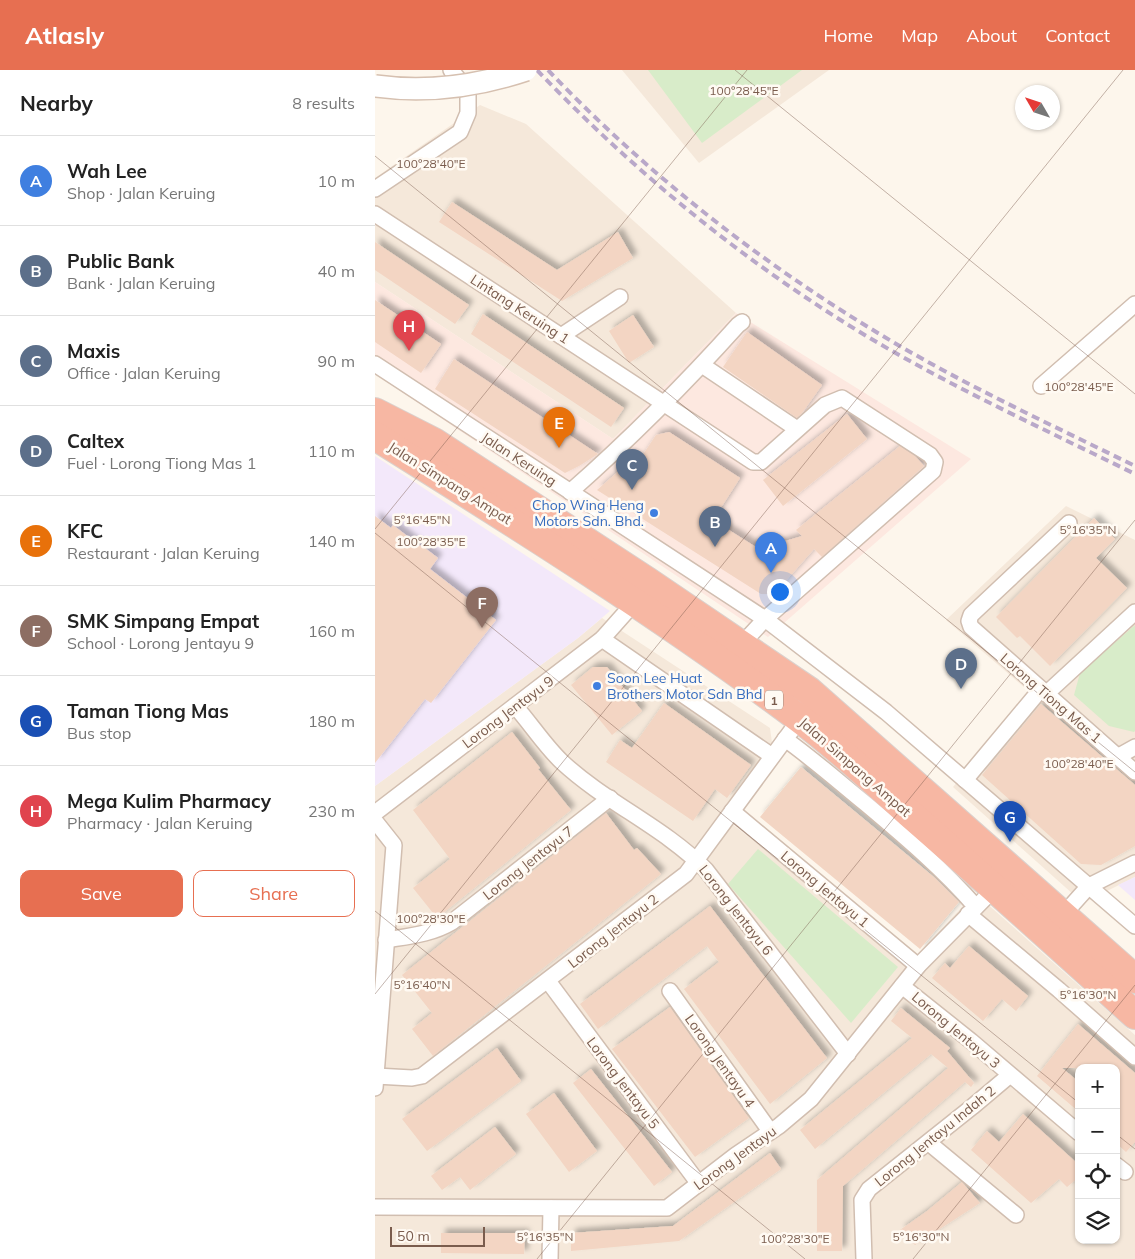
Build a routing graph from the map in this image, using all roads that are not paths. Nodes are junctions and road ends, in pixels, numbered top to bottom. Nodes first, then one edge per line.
1 (451, 70) edge
2 (526, 70) edge
3 (375, 86) edge
4 (375, 189) edge
5 (375, 214) edge
6 (620, 297) dead end
7 (1135, 304) edge
8 (742, 322) dead end
9 (561, 336) junction
10 (375, 364) edge
11 (702, 365) junction
12 (1041, 386) dead end
13 (665, 404) junction
14 (375, 412) edge
15 (797, 429) junction
16 (375, 436) edge
17 (570, 492) junction
18 (1069, 523) dead end
19 (634, 603) junction
20 (1135, 612) edge
21 (765, 619) junction
22 (602, 639) junction
23 (741, 645) junction
24 (1043, 692) junction
25 (515, 706) junction
26 (792, 729) junction
27 (1135, 747) edge
28 (772, 756) junction
29 (1117, 757) junction
30 (1135, 772) edge
31 (965, 780) junction
32 (610, 798) junction
33 (733, 811) junction
34 (375, 813) edge
35 (375, 821) edge
36 (697, 860) junction
37 (1135, 863) edge
38 (1089, 886) junction
39 (995, 888) junction
40 (972, 911) junction
41 (1063, 914) junction
42 (1135, 926) edge
43 (387, 940) junction
44 (918, 966) junction
45 (1135, 979) edge
46 (548, 981) junction
47 (902, 986) junction
48 (671, 991) dead end
49 (1135, 1015) edge
50 (848, 1054) junction
51 (1135, 1057) edge
52 (1010, 1075) junction
53 (375, 1082) edge
54 (1075, 1130) edge
55 (770, 1131) junction
56 (929, 1143) junction
57 (699, 1184) junction
58 (375, 1207) edge
59 (551, 1208) junction
60 (1016, 1215) dead end
61 (550, 1259) edge
62 (864, 1259) edge

1 - 4 street
2 - 3 street, bridge
5 - 9 street, Lintang Keruing 1
6 - 9 street
7 - 12 street
8 - 11 street
9 - 13 street, Lintang Keruing 1
10 - 17 street, Jalan Keruing
11 - 13 street
11 - 15 street
13 - 15 street, Lintang Keruing 1
13 - 17 street
14 - 23 highway, Jalan Simpang Ampat / 1
15 - 21 street, Lintang Keruing 1
16 - 19 highway, Jalan Simpang Ampat / 1
17 - 21 street, Jalan Keruing
18 - 24 street, Lorong Tiong Mas 1
19 - 22 street, Lorong Jentayu 9
19 - 26 highway, Jalan Simpang Ampat / 1
20 - 24 street
21 - 23 street
21 - 31 street, Jalan Keruing
22 - 25 street, Lorong Jentayu 9
22 - 28 street
23 - 41 highway, Jalan Simpang Ampat / 1
24 - 29 street, Lorong Tiong Mas 1
24 - 31 street
25 - 32 street, Lorong Jentayu 6
25 - 34 street, Lorong Jentayu 9
26 - 28 street, Lorong Jentayu 2
26 - 39 highway, Jalan Simpang Ampat / 1
26 - 40 street
27 - 29 street
28 - 33 street, Lorong Jentayu 2
29 - 30 street, Lorong Tiong Mas 1
31 - 38 street, Jalan Keruing
32 - 36 street, Lorong Jentayu 6
32 - 43 street, Lorong Jentayu 7
33 - 36 street, Lorong Jentayu 2
33 - 44 street, Lorong Jentayu 1
35 - 43 street
36 - 46 street, Lorong Jentayu 2
36 - 50 street, Lorong Jentayu 6
37 - 38 street
38 - 41 street
38 - 42 street, Jalan Keruing
39 - 40 street, Lorong Jentayu
39 - 49 highway, Jalan Simpang Ampat / 1
40 - 44 street, Lorong Jentayu
40 - 51 street
41 - 45 highway, Jalan Simpang Ampat / 1
43 - 53 street
44 - 47 street, Lorong Jentayu
46 - 53 street, Lorong Jentayu 2
46 - 57 street, Lorong Jentayu 5
47 - 50 street, Lorong Jentayu
47 - 52 street, Lorong Jentayu 3
48 - 55 street, Lorong Jentayu 4
50 - 55 street, Lorong Jentayu
52 - 54 street, Lorong Jentayu 3
52 - 56 street, Lorong Jentayu Indah 2
55 - 57 street, Lorong Jentayu
56 - 60 street
56 - 62 street, Lorong Jentayu Indah 2
57 - 59 street, Lorong Jentayu
58 - 59 street, Lorong Jentayu
59 - 61 street

